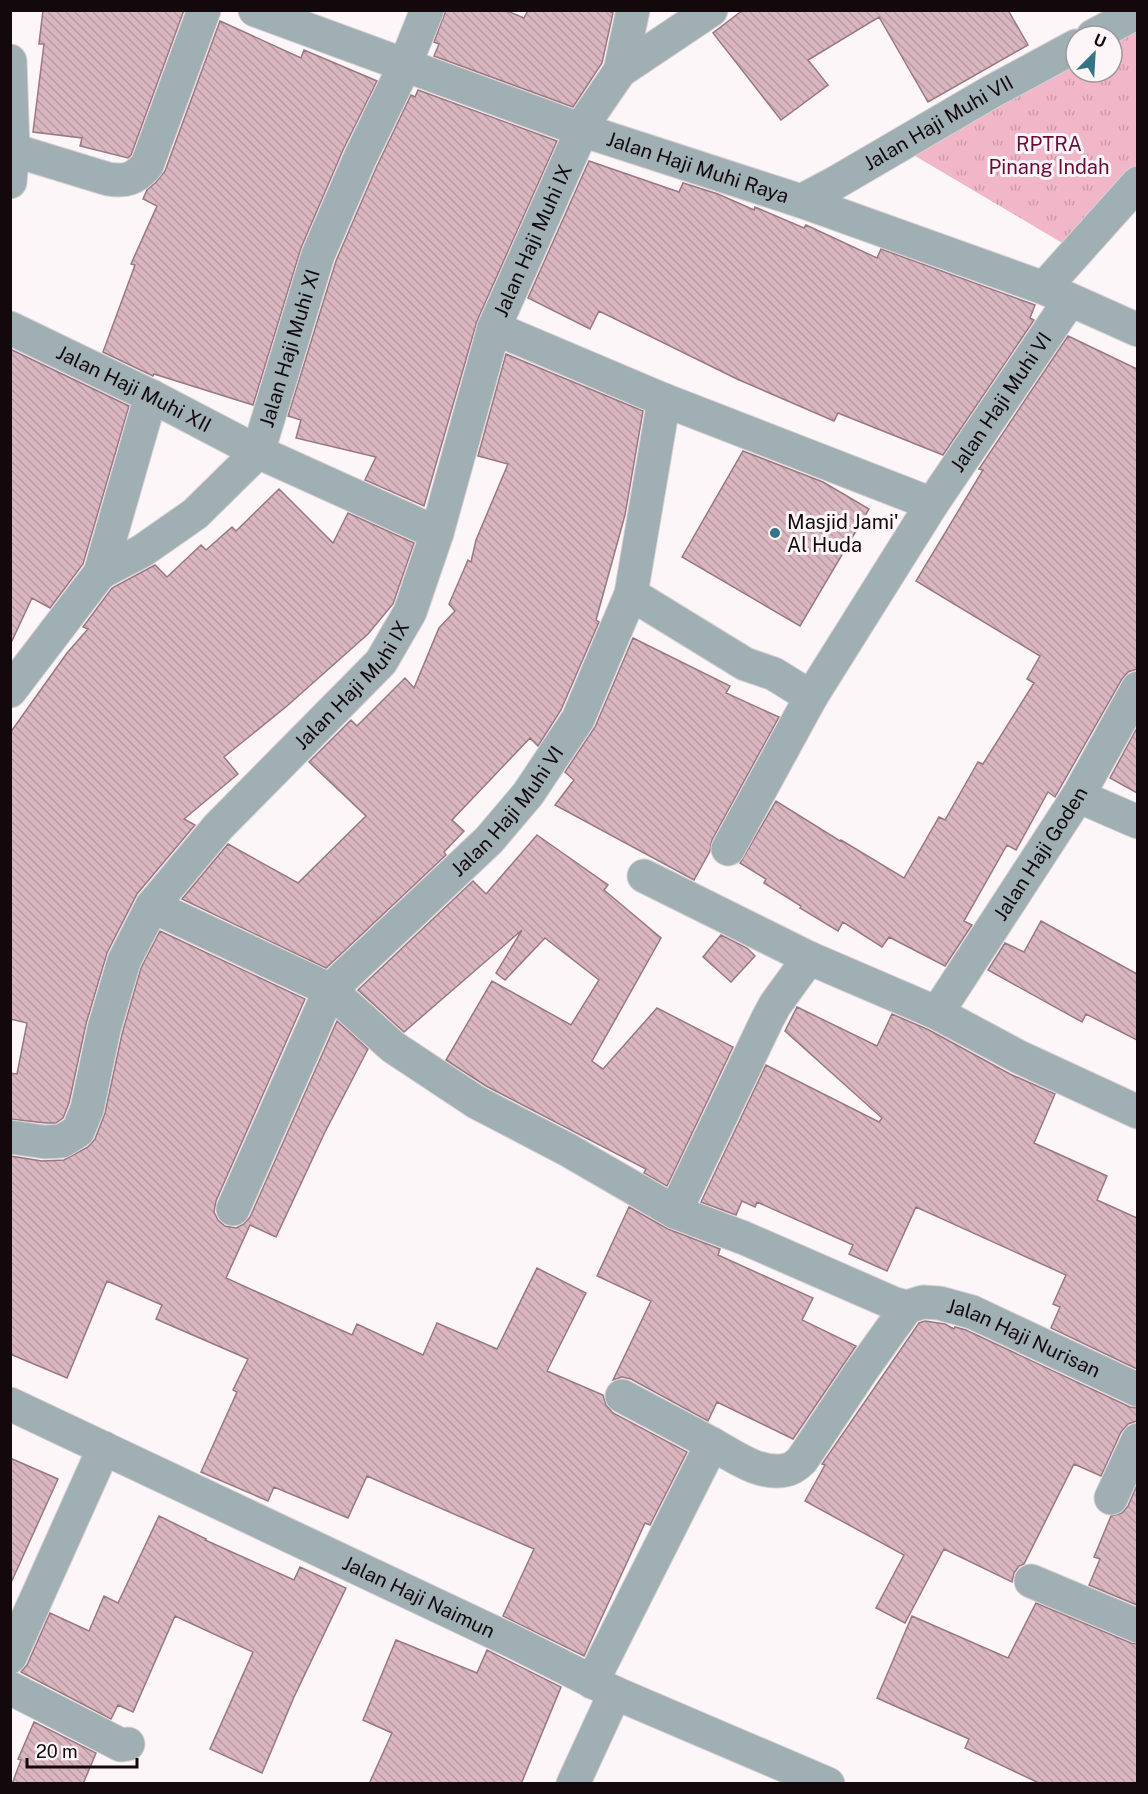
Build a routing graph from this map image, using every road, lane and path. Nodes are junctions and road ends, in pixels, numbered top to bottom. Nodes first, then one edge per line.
1 (204, 10) edge
2 (255, 10) edge
3 (427, 10) edge
4 (633, 10) edge
5 (711, 10) edge
6 (1137, 12) edge
7 (1116, 24) edge
8 (1064, 52) edge
9 (10, 61) edge
10 (405, 65) junction
11 (620, 71) junction
12 (582, 130) junction
13 (12, 166) edge
14 (1137, 183) edge
15 (801, 201) junction
16 (1057, 294) junction
17 (10, 328) edge
18 (494, 328) junction
19 (1137, 330) edge
20 (151, 396) junction
21 (664, 400) junction
22 (258, 452) junction
23 (932, 504) junction
24 (437, 533) junction
25 (100, 573) junction
26 (631, 594) junction
27 (1137, 688) edge
28 (10, 691) edge
29 (811, 697) junction
30 (1078, 796) junction
31 (1137, 822) edge
32 (728, 849) dead end
33 (644, 876) dead end
34 (152, 906) junction
35 (809, 958) junction
36 (330, 990) junction
37 (937, 1013) junction
38 (1137, 1112) edge
39 (10, 1137) edge
40 (233, 1209) dead end
41 (675, 1212) junction
42 (907, 1307) junction
43 (1137, 1390) edge
44 (622, 1396) dead end
45 (10, 1404) edge
46 (1137, 1440) edge
47 (712, 1444) junction
48 (104, 1448) junction
49 (1111, 1498) dead end
50 (1031, 1581) dead end
51 (1137, 1626) edge
52 (10, 1656) edge
53 (10, 1688) edge
54 (604, 1688) junction
55 (128, 1744) dead end
56 (573, 1784) edge
57 (828, 1784) edge

1 - 13 street
2 - 10 street, Jalan Haji Muhi Raya
3 - 10 street, Jalan Haji Muhi XI
4 - 11 street
5 - 11 street
6 - 7 street
8 - 15 street, Jalan Haji Muhi VII
9 - 13 street
10 - 12 street, Jalan Haji Muhi Raya
10 - 22 street, Jalan Haji Muhi XI
11 - 12 street, Jalan Haji Muhi IX
12 - 15 street, Jalan Haji Muhi Raya
12 - 18 street, Jalan Haji Muhi IX
14 - 16 street, Jalan Haji Muhi VI
15 - 16 street, Jalan Haji Muhi Raya
16 - 19 street, Jalan Haji Muhi Raya
16 - 23 street, Jalan Haji Muhi VI
17 - 20 street, Jalan Haji Muhi XII
18 - 21 street
18 - 24 street, Jalan Haji Muhi IX
20 - 22 street, Jalan Haji Muhi XII
20 - 25 street
21 - 23 street
21 - 26 street, Jalan Haji Muhi VI
22 - 24 street, Jalan Haji Muhi XI
22 - 25 street
23 - 29 street, Jalan Haji Muhi VI
24 - 34 street, Jalan Haji Muhi IX
25 - 28 street
26 - 29 street
26 - 36 street, Jalan Haji Muhi VI
27 - 30 street, Jalan Haji Goden
29 - 32 street, Jalan Haji Muhi VI
30 - 31 street
30 - 37 street, Jalan Haji Goden
33 - 35 street
34 - 36 street
34 - 39 street, Jalan Haji Muhi IX
35 - 37 street
35 - 41 street
36 - 40 street
36 - 41 street
37 - 38 street
41 - 42 street
42 - 43 street, Jalan Haji Nurisan
42 - 47 street
44 - 47 street
45 - 48 street, Jalan Haji Naimun
46 - 49 street
47 - 54 street
48 - 52 street
48 - 54 street, Jalan Haji Naimun
50 - 51 street
53 - 55 street
54 - 56 street
54 - 57 street, Jalan Haji Naimun

